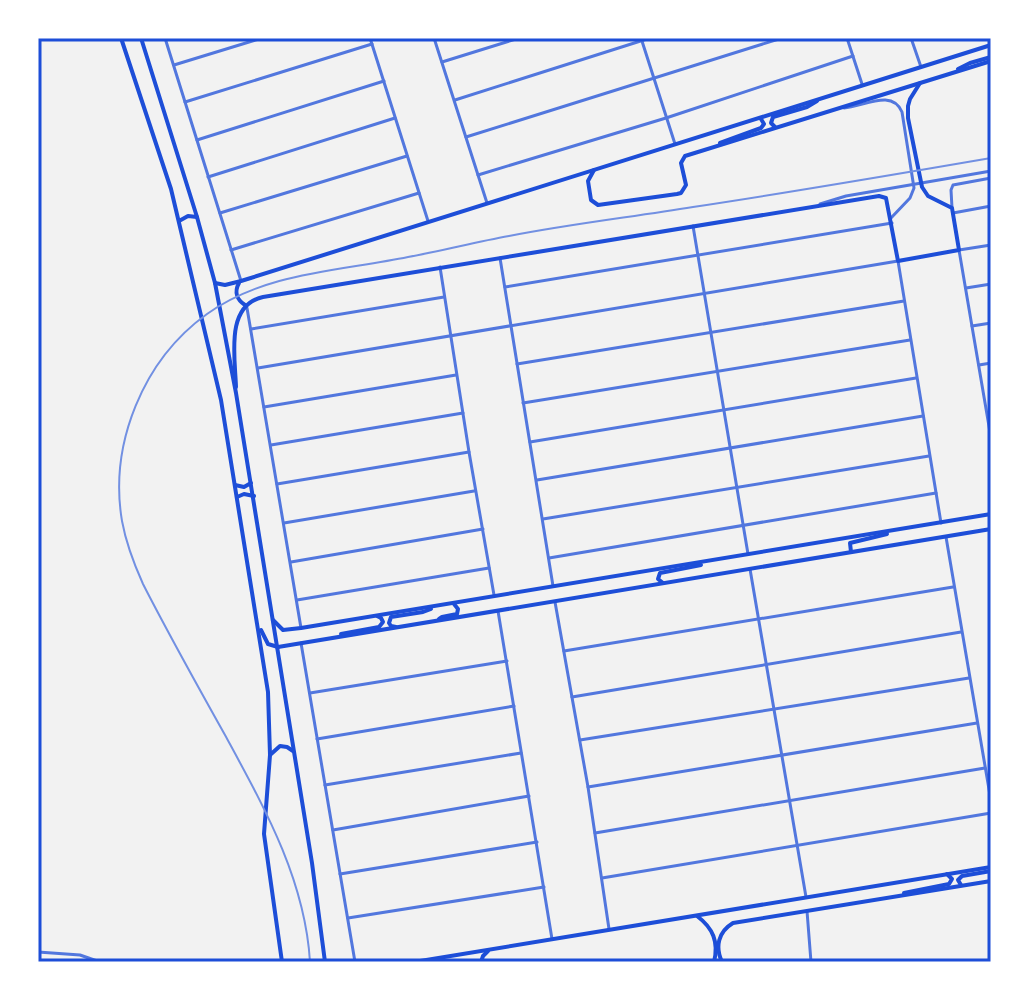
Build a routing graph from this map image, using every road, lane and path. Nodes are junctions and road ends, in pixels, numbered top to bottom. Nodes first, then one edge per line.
1 (121, 38) edge
2 (141, 38) edge
3 (165, 38) edge
4 (262, 38) edge
5 (370, 38) edge
6 (434, 38) edge
7 (519, 38) edge
8 (650, 38) edge
9 (782, 38) edge
10 (847, 38) edge
11 (911, 38) edge
12 (642, 39) edge
13 (372, 44) junction
14 (991, 45) edge
15 (853, 56) junction
16 (991, 59) edge
17 (442, 62) junction
18 (174, 66) junction
19 (921, 67) junction
20 (654, 78) junction
21 (384, 81) junction
22 (920, 83) junction
23 (862, 86) junction
24 (822, 98) junction
25 (455, 100) junction
26 (185, 102) junction
27 (840, 108) junction
28 (395, 118) junction
29 (666, 118) junction
30 (759, 118) junction
31 (776, 128) junction
32 (466, 137) junction
33 (196, 140) junction
34 (675, 144) junction
35 (708, 150) junction
36 (407, 156) junction
37 (594, 170) junction
38 (991, 171) edge
39 (478, 175) junction
40 (208, 177) junction
41 (991, 178) edge
42 (419, 193) junction
43 (487, 203) junction
44 (817, 206) junction
45 (991, 206) edge
46 (952, 211) junction
47 (220, 213) junction
48 (197, 217) junction
49 (179, 221) junction
50 (892, 221) junction
51 (429, 222) junction
52 (693, 226) junction
53 (991, 245) edge
54 (231, 250) junction
55 (959, 250) junction
56 (698, 256) junction
57 (500, 258) junction
58 (898, 261) junction
59 (440, 267) junction
60 (241, 281) junction
61 (215, 283) junction
62 (991, 284) edge
63 (505, 287) junction
64 (966, 288) junction
65 (705, 294) junction
66 (444, 297) junction
67 (904, 301) junction
68 (246, 305) junction
69 (991, 323) edge
70 (511, 326) junction
71 (972, 326) junction
72 (251, 329) junction
73 (711, 332) junction
74 (450, 336) junction
75 (910, 340) junction
76 (991, 363) edge
77 (517, 364) junction
78 (979, 365) junction
79 (258, 368) junction
80 (718, 370) junction
81 (456, 375) junction
82 (916, 378) junction
83 (236, 393) junction
84 (988, 402) edge
85 (523, 403) junction
86 (264, 407) junction
87 (724, 410) junction
88 (463, 413) junction
89 (923, 416) junction
90 (991, 438) edge
91 (530, 442) junction
92 (271, 445) junction
93 (731, 448) junction
94 (469, 452) junction
95 (929, 456) junction
96 (537, 480) junction
97 (252, 482) junction
98 (277, 484) junction
99 (235, 485) junction
100 (737, 487) junction
101 (476, 490) junction
102 (936, 493) junction
103 (254, 496) junction
104 (237, 497) junction
105 (991, 514) edge
106 (543, 519) junction
107 (284, 523) junction
108 (941, 523) junction
109 (744, 526) junction
110 (483, 529) junction
111 (900, 529) junction
112 (991, 529) edge
113 (946, 537) junction
114 (842, 540) junction
115 (851, 552) junction
116 (843, 553) junction
117 (748, 554) junction
118 (549, 558) junction
119 (718, 559) junction
120 (291, 562) junction
121 (489, 568) junction
122 (750, 569) junction
123 (650, 571) junction
124 (664, 583) junction
125 (652, 585) junction
126 (554, 587) junction
127 (953, 587) junction
128 (494, 597) junction
129 (297, 600) junction
130 (555, 602) junction
131 (453, 603) junction
132 (441, 605) junction
133 (498, 611) junction
134 (377, 616) junction
135 (273, 620) junction
136 (758, 620) junction
137 (437, 621) junction
138 (258, 624) junction
139 (301, 628) junction
140 (396, 628) junction
141 (961, 632) junction
142 (328, 639) junction
143 (301, 643) junction
144 (278, 647) junction
145 (564, 651) junction
146 (507, 661) junction
147 (765, 665) junction
148 (969, 678) junction
149 (310, 693) junction
150 (572, 697) junction
151 (514, 706) junction
152 (774, 709) junction
153 (977, 723) junction
154 (317, 739) junction
155 (580, 740) junction
156 (295, 753) junction
157 (521, 753) junction
158 (270, 755) junction
159 (781, 755) junction
160 (985, 768) junction
161 (325, 785) junction
162 (588, 787) junction
163 (529, 796) junction
164 (788, 800) junction
165 (991, 801) edge
166 (991, 813) edge
167 (333, 830) junction
168 (595, 833) junction
169 (537, 842) junction
170 (796, 845) junction
171 (991, 869) edge
172 (340, 874) junction
173 (946, 874) junction
174 (602, 878) junction
175 (991, 881) edge
176 (963, 885) junction
177 (544, 887) junction
178 (806, 897) junction
179 (894, 897) junction
180 (807, 911) junction
181 (696, 916) junction
182 (348, 918) junction
183 (609, 930) junction
184 (552, 939) junction
185 (717, 948) junction
186 (490, 950) junction
187 (38, 952) edge
188 (100, 962) edge
189 (282, 962) edge
190 (325, 962) edge
191 (355, 962) edge
192 (414, 962) edge
193 (481, 962) edge
194 (714, 962) edge
195 (722, 962) edge
196 (811, 962) edge

1 - 49 main road
2 - 48 main road
3 - 18 street
4 - 18 street
5 - 13 street
6 - 17 street
7 - 17 street
8 - 12 street
9 - 20 street
10 - 15 street
11 - 19 street
12 - 20 street
12 - 25 street
13 - 21 street
13 - 26 street
14 - 19 main road
15 - 23 street
15 - 29 street
16 - 22 main road
17 - 25 street
18 - 26 street
19 - 23 main road
20 - 29 street
20 - 32 street
21 - 28 street
21 - 33 street
22 - 27 main road
22 - 46 main road
23 - 24 main road
24 - 30 main road
24 - 31 main road
25 - 32 street
26 - 33 street
27 - 31 main road
27 - 50 street
28 - 36 street
28 - 40 street
29 - 34 street
29 - 39 street
30 - 34 main road
30 - 35 main road
31 - 35 main road
32 - 39 street
33 - 40 street
34 - 37 main road
35 - 37 main road
36 - 42 street
36 - 47 street
37 - 43 main road
38 - 44 street
39 - 43 street
40 - 47 street
41 - 46 street
42 - 51 street
42 - 54 street
43 - 51 main road
44 - 50 main road
44 - 52 main road
45 - 46 street
46 - 55 main road
47 - 54 street
48 - 49 main road
48 - 61 main road
49 - 99 main road
50 - 56 street
50 - 58 main road
51 - 60 main road
52 - 56 street
52 - 57 main road
53 - 55 street
54 - 60 street
55 - 58 main road
55 - 64 street
56 - 63 street
56 - 65 street
57 - 59 main road
57 - 63 street
58 - 65 street
58 - 67 street
59 - 66 street
59 - 68 main road
60 - 61 main road
60 - 68 main road
61 - 83 main road
62 - 64 street
63 - 70 street
64 - 71 street
65 - 70 street
65 - 73 street
66 - 72 street
66 - 74 street
67 - 73 street
67 - 75 street
68 - 72 street
68 - 83 main road
69 - 71 street
70 - 74 street
70 - 77 street
71 - 78 street
72 - 79 street
73 - 77 street
73 - 80 street
74 - 79 street
74 - 81 street
75 - 80 street
75 - 82 street
76 - 78 street
77 - 85 street
78 - 84 street
79 - 86 street
80 - 85 street
80 - 87 street
81 - 86 street
81 - 88 street
82 - 87 street
82 - 89 street
83 - 97 main road
84 - 90 street
85 - 91 street
86 - 92 street
87 - 91 street
87 - 93 street
88 - 92 street
88 - 94 street
89 - 93 street
89 - 95 street
91 - 96 street
92 - 98 street
93 - 96 street
93 - 100 street
94 - 98 street
94 - 101 street
95 - 100 street
95 - 102 street
96 - 106 street
97 - 99 main road
97 - 103 main road
98 - 107 street
99 - 104 main road
100 - 106 street
100 - 109 street
101 - 107 street
101 - 110 street
102 - 108 street
102 - 109 street
103 - 104 main road
103 - 135 main road
104 - 138 main road
105 - 108 main road
106 - 118 street
107 - 120 street
108 - 111 main road
109 - 117 street
109 - 118 street
110 - 120 street
110 - 121 street
111 - 114 main road
111 - 115 main road
112 - 113 main road
113 - 115 main road
113 - 127 street
114 - 116 main road
114 - 117 main road
115 - 116 main road
116 - 122 main road
117 - 119 main road
118 - 126 street
119 - 123 main road
119 - 124 main road
120 - 129 street
121 - 128 street
121 - 129 street
122 - 124 main road
122 - 136 street
123 - 125 main road
123 - 126 main road
124 - 125 main road
125 - 130 main road
126 - 128 main road
127 - 136 street
127 - 141 street
128 - 131 main road
129 - 139 street
130 - 133 main road
130 - 145 street
131 - 132 main road
131 - 137 main road
132 - 134 main road
132 - 140 main road
133 - 137 main road
133 - 146 street
134 - 139 main road
134 - 142 main road
135 - 139 main road
135 - 144 main road
136 - 145 street
136 - 147 street
137 - 140 main road
138 - 144 main road
138 - 158 main road
140 - 142 main road
141 - 147 street
141 - 148 street
142 - 143 main road
143 - 144 main road
143 - 149 street
144 - 156 main road
145 - 150 street
146 - 149 street
146 - 151 street
147 - 150 street
147 - 152 street
148 - 152 street
148 - 153 street
149 - 154 street
150 - 155 street
151 - 154 street
151 - 157 street
152 - 155 street
152 - 159 street
153 - 159 street
153 - 160 street
154 - 161 street
155 - 162 street
156 - 158 main road
156 - 190 main road
157 - 161 street
157 - 163 street
158 - 189 main road
159 - 162 street
159 - 164 street
160 - 164 street
160 - 165 street
161 - 167 street
162 - 168 street
163 - 167 street
163 - 169 street
164 - 168 street
164 - 170 street
166 - 170 street
167 - 172 street
168 - 174 street
169 - 172 street
169 - 177 street
170 - 174 street
170 - 178 street
171 - 173 main road
171 - 176 main road
172 - 182 street
173 - 178 main road
173 - 179 main road
174 - 183 street
175 - 176 main road
176 - 179 main road
177 - 182 street
177 - 184 street
178 - 181 main road
179 - 180 main road
180 - 185 main road
180 - 196 street
181 - 183 main road
181 - 185 main road
182 - 191 street
183 - 184 main road
184 - 186 main road
185 - 194 main road
185 - 195 main road
186 - 192 main road
186 - 193 main road
187 - 188 street

